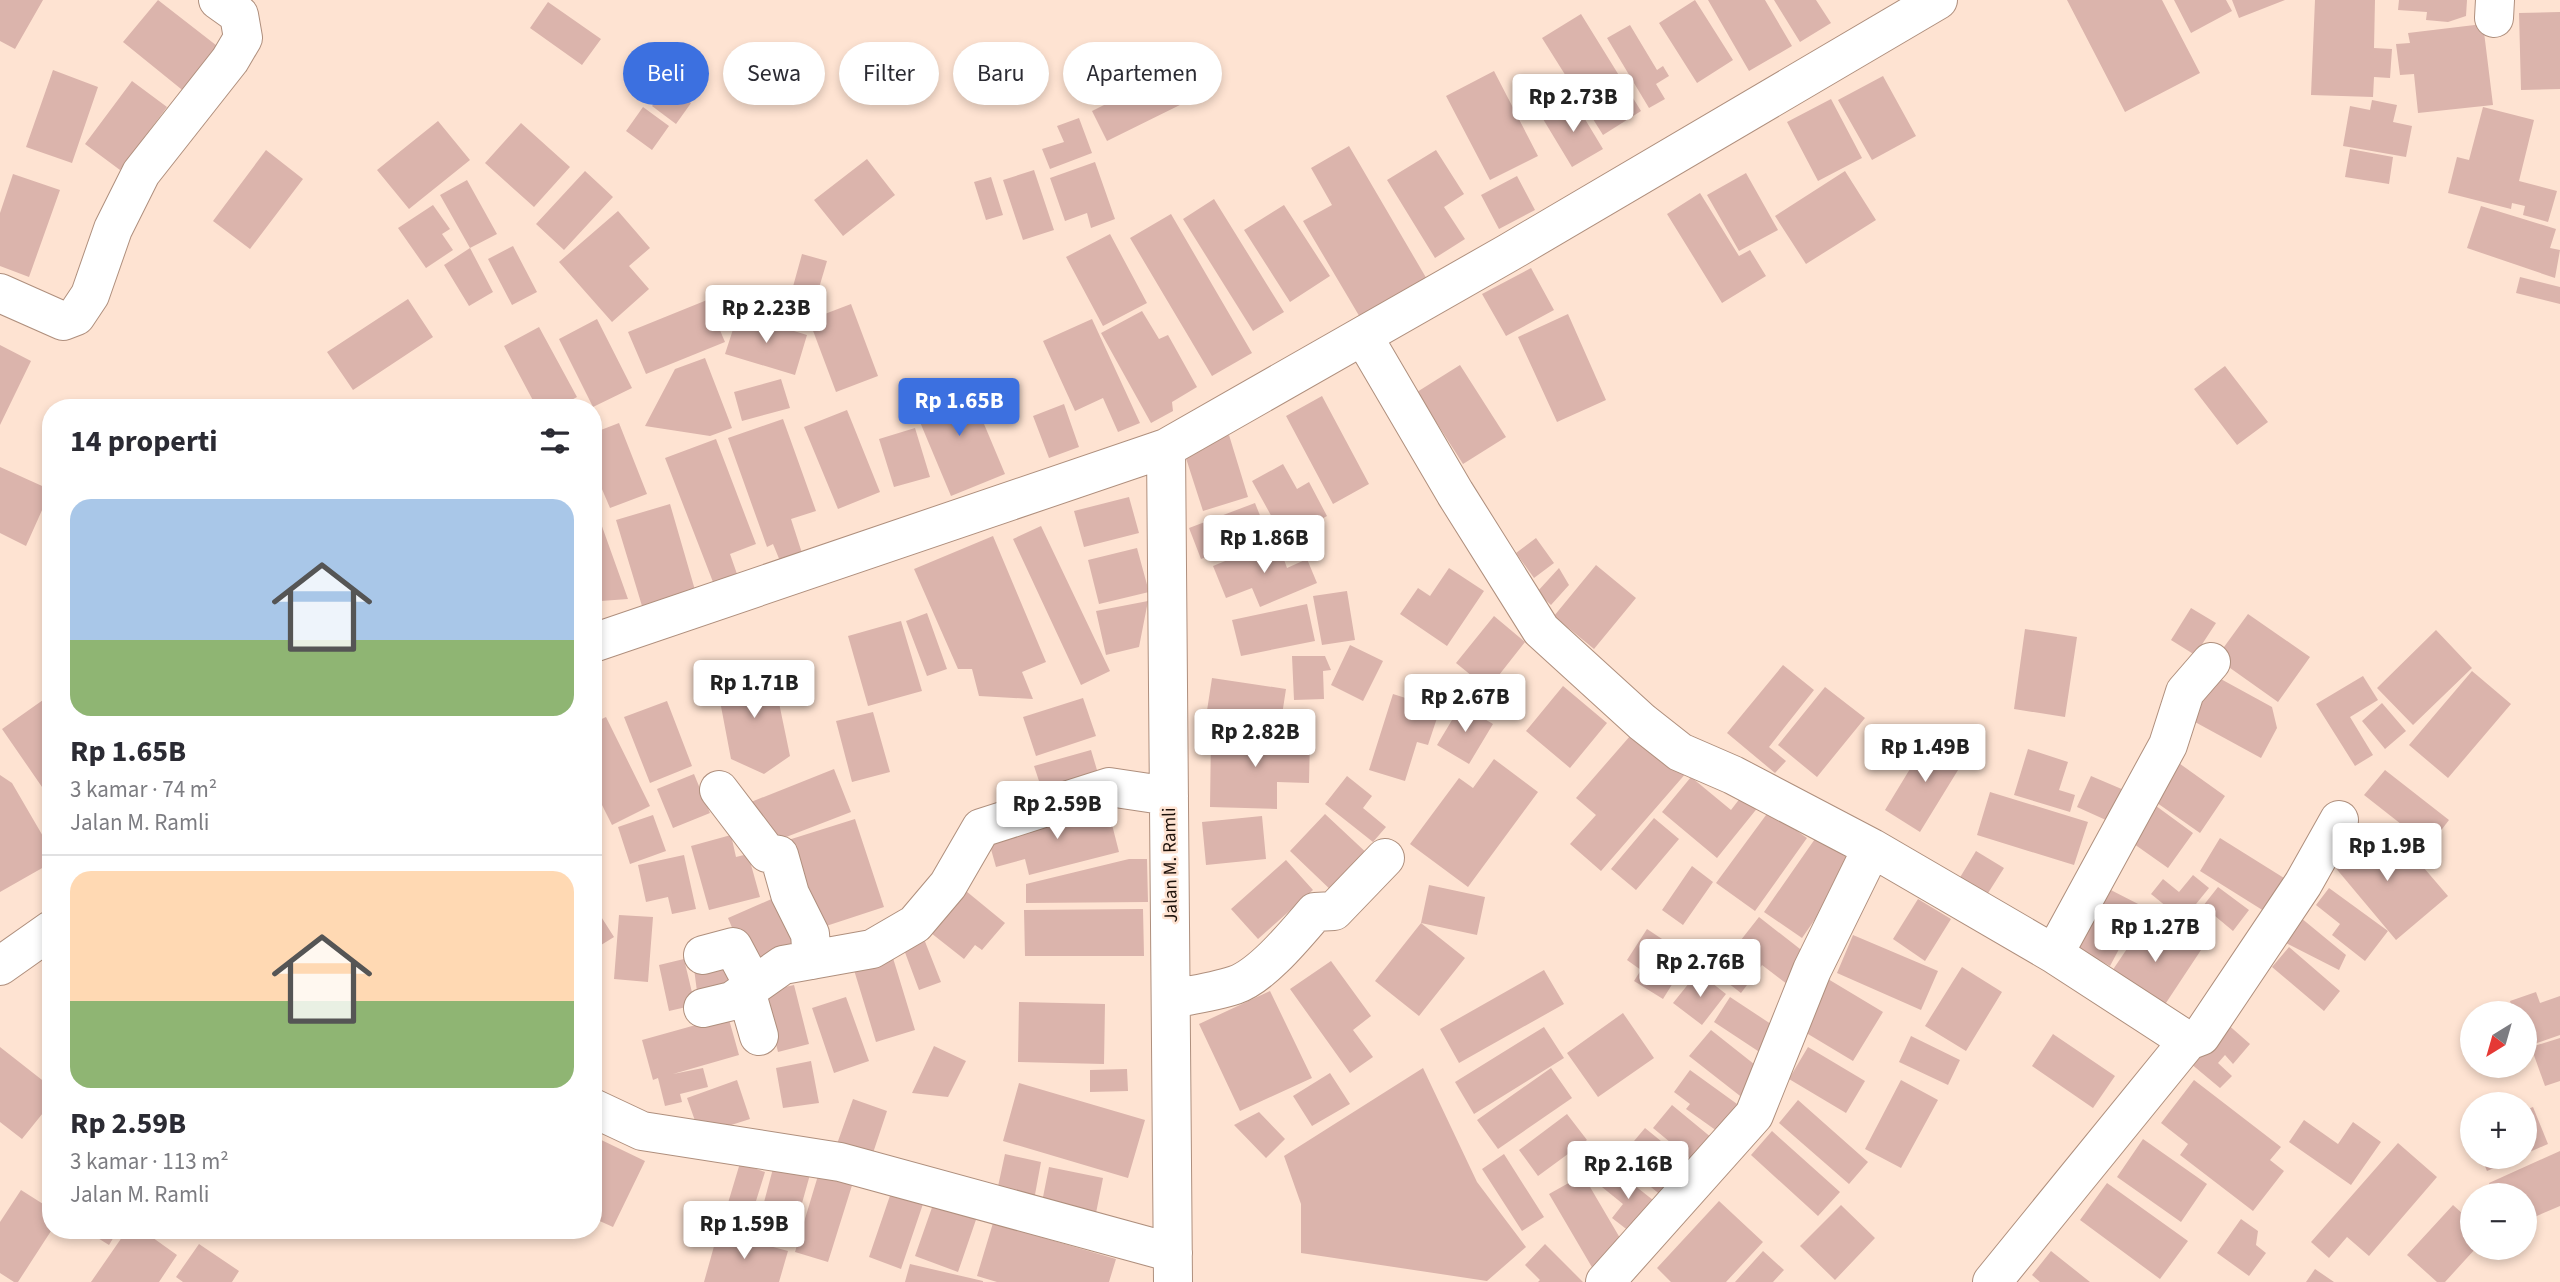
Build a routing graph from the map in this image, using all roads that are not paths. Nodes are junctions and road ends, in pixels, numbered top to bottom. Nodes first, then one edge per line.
1 (218, 0) edge
2 (1938, 0) edge
3 (0, 293) edge
4 (1363, 336) junction
5 (1166, 448) junction
6 (602, 640) edge
7 (2211, 662) dead end
8 (719, 790) dead end
9 (1169, 796) junction
10 (2339, 820) dead end
11 (1872, 848) junction
12 (1385, 858) dead end
13 (42, 936) edge
14 (2054, 954) junction
15 (703, 955) dead end
16 (812, 960) junction
17 (0, 966) edge
18 (746, 991) junction
19 (1171, 999) junction
20 (703, 1008) dead end
21 (759, 1036) dead end
22 (2188, 1041) junction
23 (602, 1112) edge
24 (1173, 1268) edge
25 (1605, 1282) edge
26 (1992, 1282) edge

1 - 3 street
2 - 4 street
4 - 5 street
4 - 11 street
5 - 6 street
5 - 9 street, Jalan M. Ramli
7 - 14 street
8 - 16 street
9 - 16 street
9 - 19 street, Jalan M. Ramli
10 - 22 street
11 - 14 street
11 - 25 street
12 - 19 street
13 - 17 street
14 - 22 street
15 - 18 street
16 - 18 street
18 - 20 street
18 - 21 street
19 - 24 street, Jalan M. Ramli
22 - 26 street
23 - 24 street

